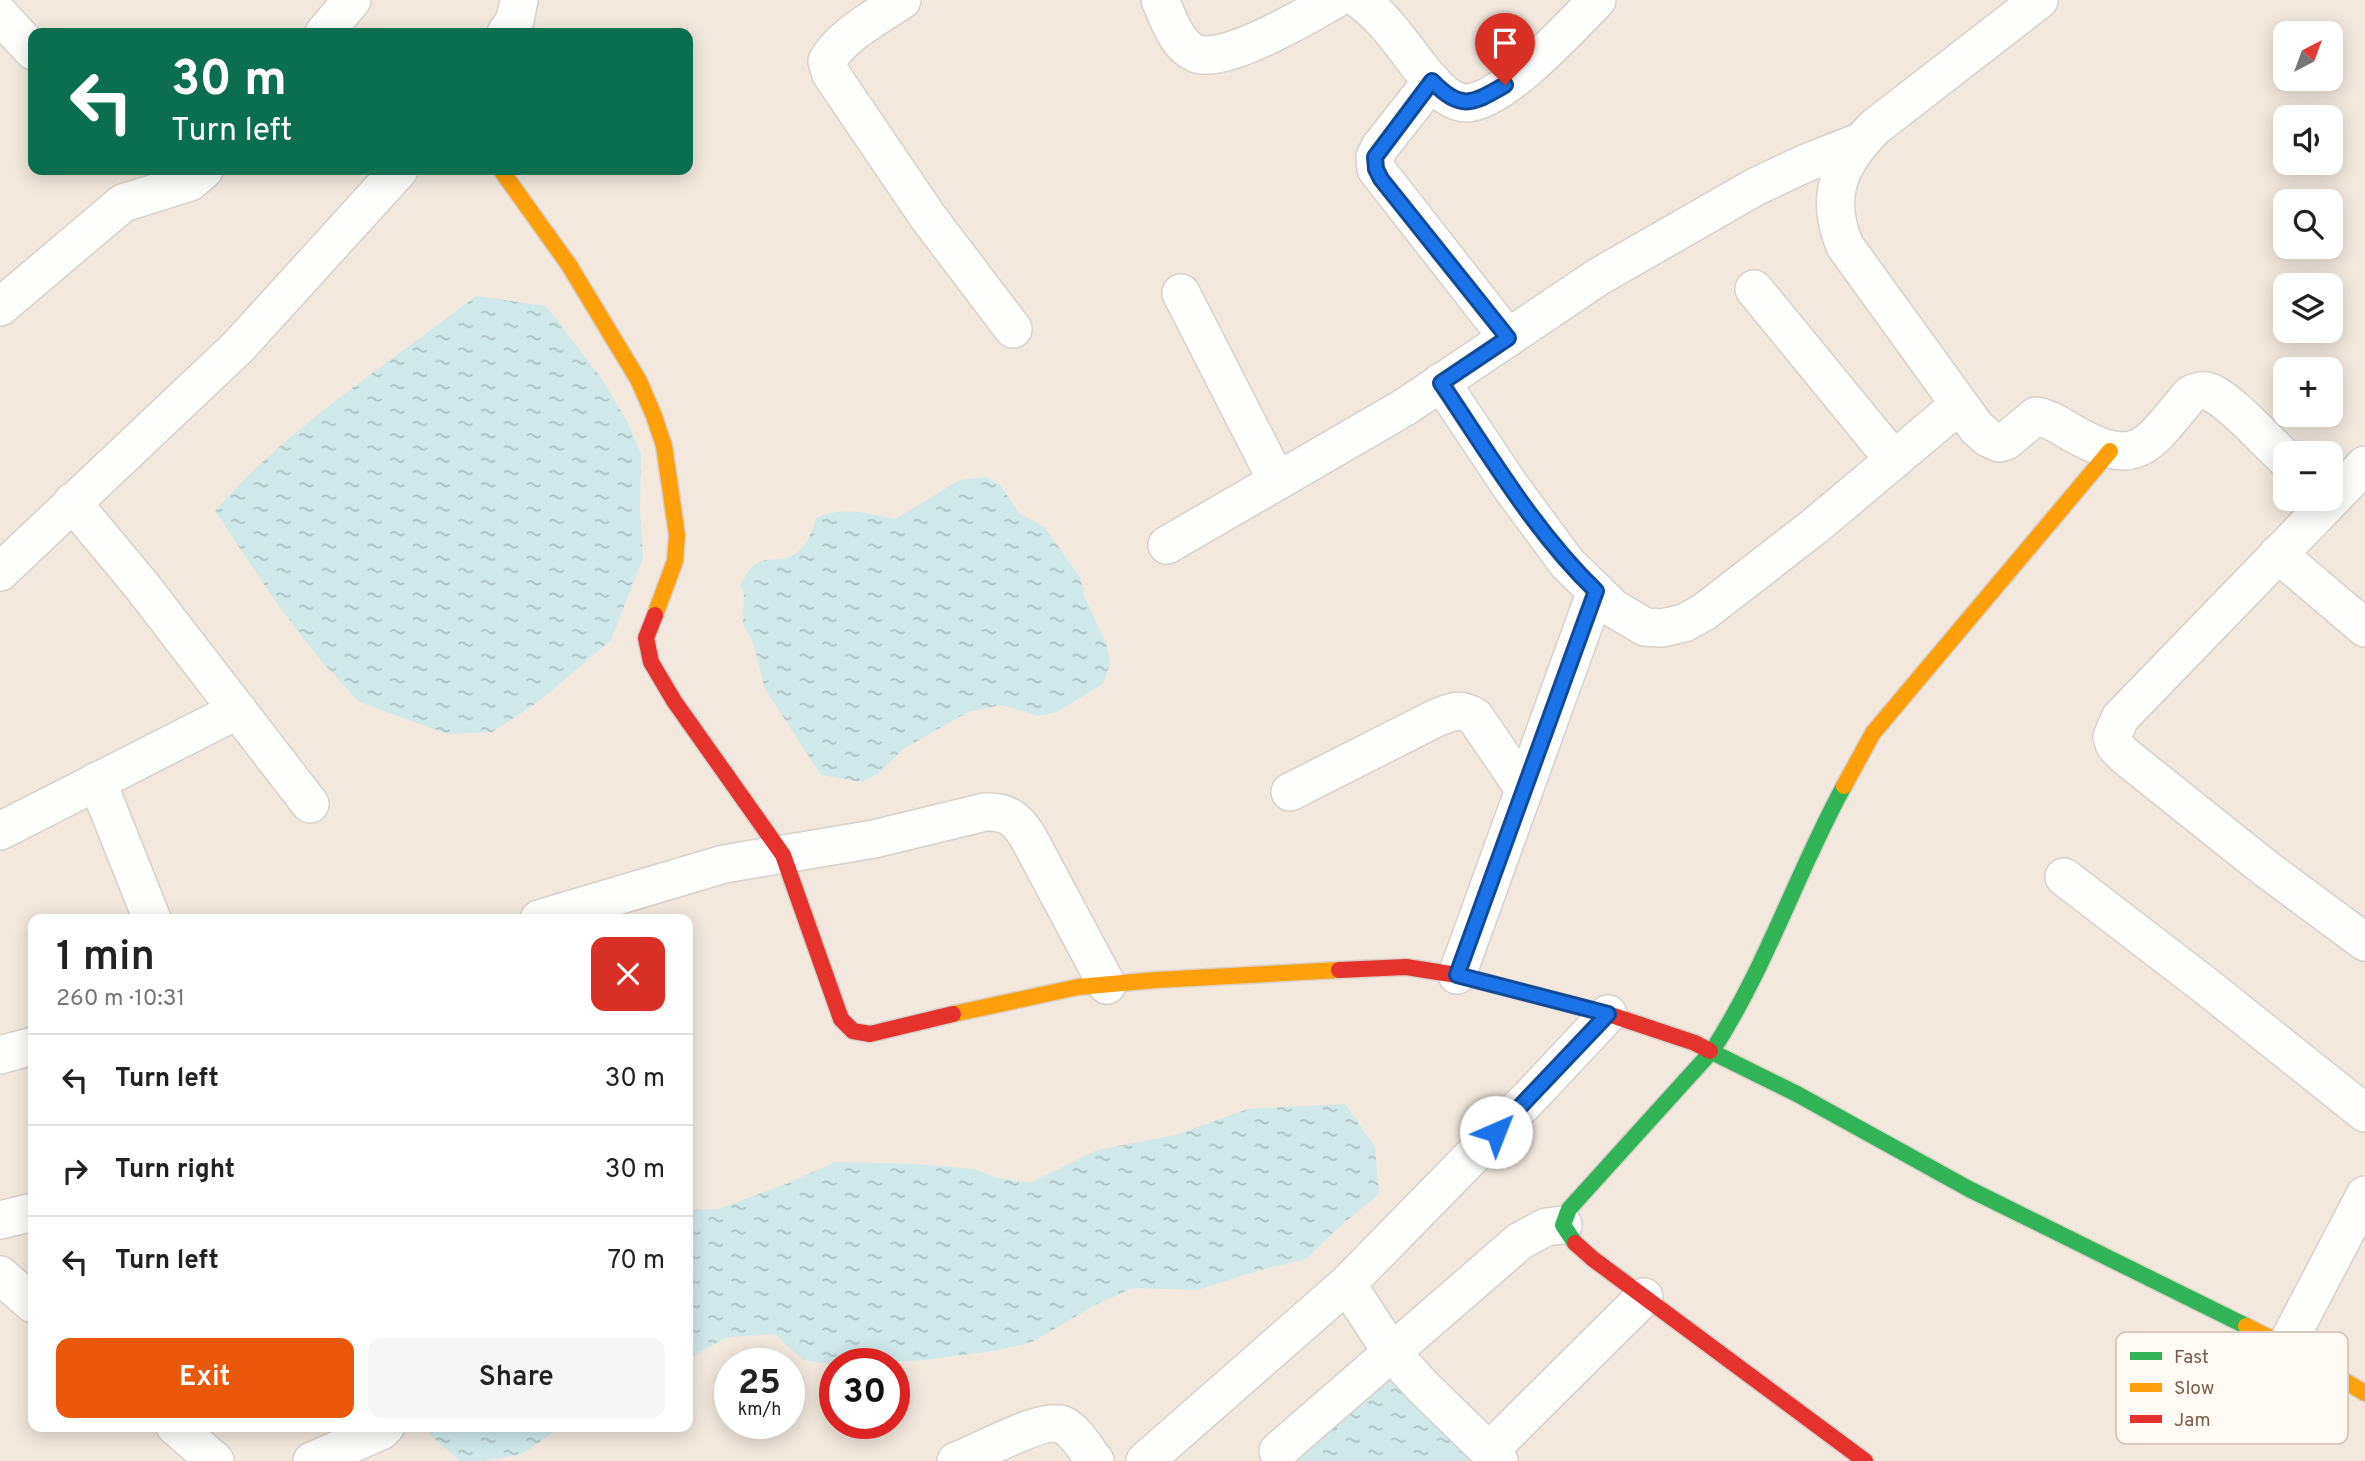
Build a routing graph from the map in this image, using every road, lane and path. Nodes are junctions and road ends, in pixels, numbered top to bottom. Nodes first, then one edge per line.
1 (352, 0) edge
2 (519, 0) edge
3 (902, 0) edge
4 (1160, 0) edge
5 (1334, 0) edge
6 (1360, 0) edge
7 (1597, 0) edge
8 (2039, 0) edge
9 (0, 15) edge
10 (328, 28) edge
11 (509, 28) edge
12 (28, 46) edge
13 (1432, 81) junction
14 (1860, 142) junction
15 (198, 175) edge
16 (394, 175) edge
17 (505, 175) edge
18 (147, 181) edge
19 (1754, 289) dead end
20 (1181, 293) dead end
21 (0, 307) edge
22 (1013, 329) dead end
23 (1508, 338) junction
24 (1441, 383) junction
25 (1959, 405) junction
26 (2273, 447) edge
27 (2110, 451) junction
28 (1894, 460) junction
29 (2365, 465) edge
30 (1277, 481) junction
31 (2343, 486) edge
32 (72, 502) junction
33 (2318, 511) edge
34 (1167, 545) dead end
35 (2278, 554) junction
36 (3, 564) edge
37 (1596, 591) junction
38 (2365, 628) edge
39 (238, 710) junction
40 (97, 781) junction
41 (1524, 789) junction
42 (1290, 792) dead end
43 (310, 804) dead end
44 (0, 831) edge
45 (783, 855) junction
46 (2064, 877) dead end
47 (150, 914) edge
48 (565, 914) edge
49 (2365, 942) edge
50 (1457, 975) junction
51 (1107, 985) junction
52 (1608, 1014) junction
53 (28, 1047) edge
54 (1712, 1051) junction
55 (0, 1055) edge
56 (2365, 1113) edge
57 (2365, 1195) edge
58 (28, 1213) edge
59 (0, 1220) edge
60 (1563, 1225) junction
61 (0, 1275) edge
62 (1346, 1284) junction
63 (1644, 1297) junction
64 (28, 1300) edge
65 (2258, 1332) edge
66 (2293, 1332) edge
67 (1392, 1353) junction
68 (2348, 1382) edge
69 (2365, 1392) edge
70 (182, 1432) edge
71 (379, 1432) edge
72 (1278, 1451) dead end
73 (1494, 1456) edge
74 (215, 1461) edge
75 (312, 1461) edge
76 (956, 1461) edge
77 (1095, 1461) edge
78 (1145, 1461) edge
79 (1865, 1461) edge

1 - 10 street
2 - 11 street
3 - 22 street
4 - 5 street
6 - 13 street
7 - 13 street
8 - 14 street
9 - 12 street
13 - 23 street
14 - 23 street
14 - 25 street
15 - 18 street
16 - 32 street
17 - 45 street
18 - 21 street
19 - 28 street
20 - 30 street
23 - 24 street
24 - 30 street
24 - 37 street
25 - 27 street
25 - 28 street
26 - 27 street
27 - 54 street
28 - 37 street
29 - 31 street
30 - 34 street
32 - 36 street
32 - 39 street
33 - 35 street
35 - 38 street
35 - 49 street
37 - 41 street
39 - 40 street
39 - 43 street
40 - 44 street
40 - 47 street
41 - 42 street
41 - 50 street
45 - 48 street
45 - 51 street
45 - 51 street
46 - 56 street
50 - 51 street
50 - 52 street
52 - 54 street
52 - 62 street
53 - 55 street
54 - 60 street
54 - 65 street
57 - 66 street
58 - 59 street
60 - 63 street
60 - 67 street
61 - 64 street
62 - 67 street
62 - 78 street
63 - 73 street
63 - 79 street
67 - 72 street
67 - 73 street
68 - 69 street
70 - 74 street
71 - 75 street
76 - 77 street

